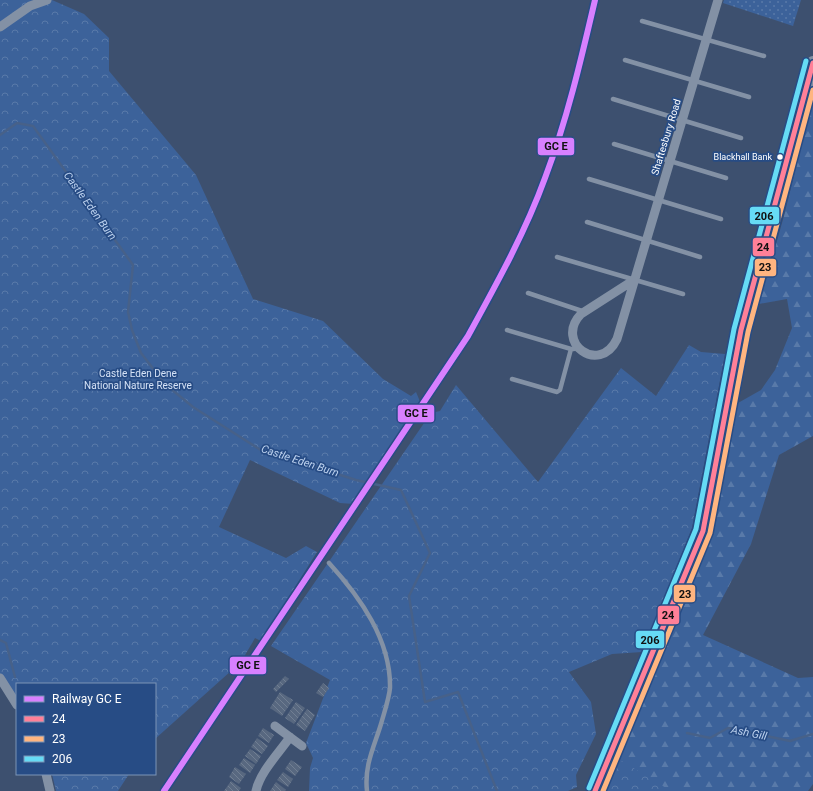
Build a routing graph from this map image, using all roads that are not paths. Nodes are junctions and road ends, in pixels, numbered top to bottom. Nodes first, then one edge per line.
1 (47, 0) edge
2 (718, 0) edge
3 (642, 21) dead end
4 (0, 27) edge
5 (707, 41) junction
6 (764, 56) dead end
7 (624, 60) dead end
8 (813, 63) edge
9 (694, 81) junction
10 (749, 97) dead end
11 (613, 99) dead end
12 (682, 120) junction
13 (741, 138) dead end
14 (614, 144) dead end
15 (670, 160) junction
16 (726, 178) dead end
17 (589, 179) dead end
18 (658, 201) junction
19 (721, 219) dead end
20 (587, 222) dead end
21 (646, 240) junction
22 (557, 257) dead end
23 (700, 257) dead end
24 (634, 280) junction
25 (528, 293) dead end
26 (683, 294) dead end
27 (585, 312) junction
28 (507, 330) dead end
29 (574, 348) junction
30 (512, 379) dead end
31 (329, 563) dead end
32 (0, 678) edge
33 (16, 703) edge
34 (276, 726) dead end
35 (290, 737) junction
36 (302, 746) dead end
37 (46, 775) edge
38 (50, 791) edge
39 (256, 791) edge
40 (367, 791) edge
41 (595, 791) edge

1 - 4 street
2 - 5 street, Shaftesbury Road
3 - 5 lane
5 - 6 lane
5 - 9 street, Shaftesbury Road
7 - 9 lane
8 - 41 main road
9 - 10 lane
9 - 12 street, Shaftesbury Road
11 - 12 lane
12 - 13 lane
12 - 15 street, Shaftesbury Road
14 - 15 lane
15 - 16 lane
15 - 18 street, Shaftesbury Road
17 - 18 lane
18 - 19 lane
18 - 21 street, Shaftesbury Road
20 - 21 lane
21 - 23 lane
21 - 24 street, Shaftesbury Road
22 - 24 lane
24 - 26 lane
24 - 27 street
24 - 29 street, Shaftesbury Road
25 - 27 lane
27 - 29 street
28 - 29 lane
29 - 30 lane
31 - 40 lane
32 - 33 street
34 - 35 street
35 - 36 street
35 - 39 street
37 - 38 street

